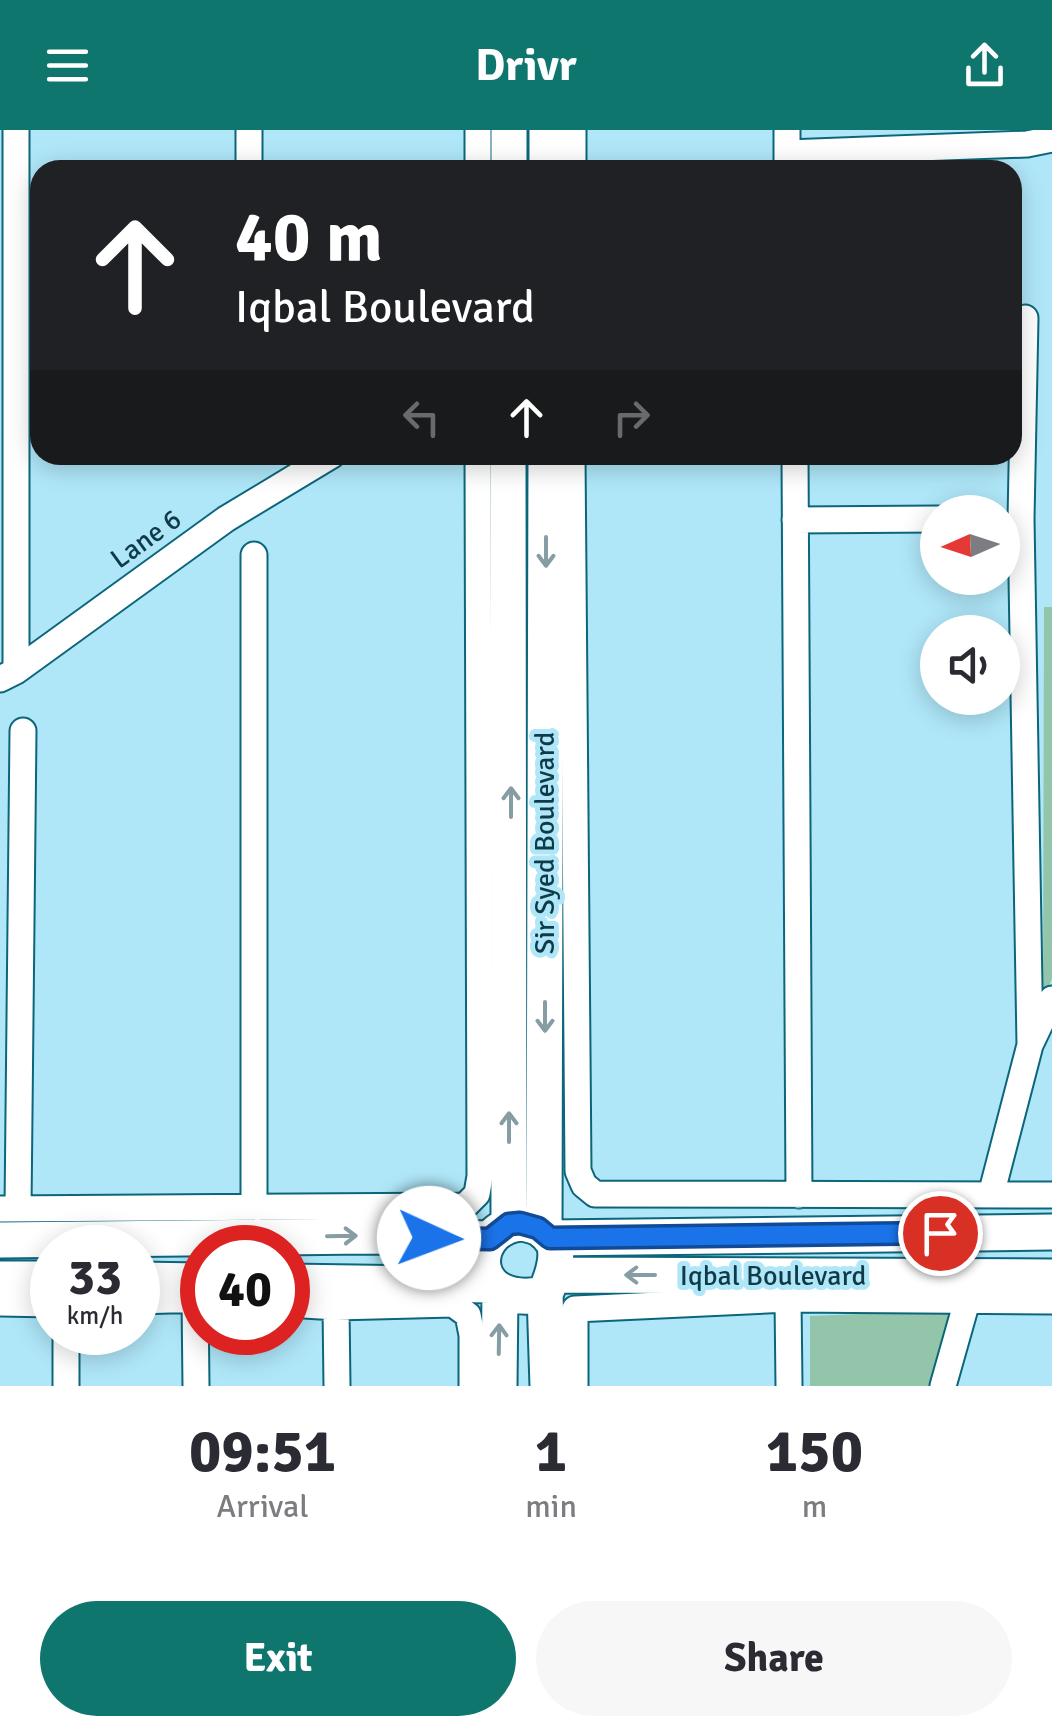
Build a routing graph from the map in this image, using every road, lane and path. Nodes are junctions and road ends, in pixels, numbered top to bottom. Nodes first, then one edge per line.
1 (16, 130) edge
2 (249, 130) edge
3 (478, 130) edge
4 (509, 130) edge
5 (547, 130) edge
6 (574, 130) edge
7 (1036, 138) edge
8 (787, 151) edge
9 (250, 160) edge
10 (478, 160) edge
11 (509, 160) edge
12 (547, 160) edge
13 (573, 160) edge
14 (1025, 318) dead end
15 (1022, 364) edge
16 (19, 388) edge
17 (315, 465) edge
18 (478, 465) edge
19 (508, 465) edge
20 (546, 465) edge
21 (572, 465) edge
22 (795, 465) edge
23 (1015, 465) edge
24 (1014, 495) edge
25 (920, 519) edge
26 (795, 520) junction
27 (254, 556) dead end
28 (1015, 595) edge
29 (8, 675) edge
30 (22, 732) dead end
31 (1052, 999) edge
32 (1030, 1045) junction
33 (991, 1194) junction
34 (799, 1195) junction
35 (1052, 1195) edge
36 (9, 1208) edge
37 (254, 1209) junction
38 (499, 1232) junction
39 (1052, 1232) edge
40 (547, 1235) junction
41 (0, 1240) edge
42 (1052, 1277) edge
43 (310, 1283) edge
44 (550, 1284) junction
45 (496, 1288) junction
46 (788, 1299) junction
47 (967, 1301) junction
48 (1052, 1302) edge
49 (310, 1305) edge
50 (336, 1307) junction
51 (66, 1355) edge
52 (197, 1355) edge
53 (66, 1386) edge
54 (196, 1386) edge
55 (336, 1386) edge
56 (472, 1386) edge
57 (499, 1386) edge
58 (548, 1386) edge
59 (574, 1386) edge
60 (790, 1386) edge
61 (943, 1386) edge

1 - 16 street
2 - 9 street
3 - 10 street
4 - 11 street
5 - 12 street
6 - 13 street
7 - 8 street
14 - 15 street
16 - 29 street
17 - 29 street, Lane 6
18 - 37 street
38 -> 19 street, Sir Syed Boulevard
20 -> 40 street, Sir Syed Boulevard
21 - 34 street
22 - 26 street
23 - 24 street
25 - 26 street
26 - 34 street
27 - 37 street
28 - 32 street
30 - 36 street
31 - 32 street
32 - 33 street
33 - 34 street
33 - 35 street
36 - 37 street
38 - 40 street
41 -> 38 street
38 - 45 street
39 - 40 street, Iqbal Boulevard
40 - 44 street
42 -> 44 street, Iqbal Boulevard
43 - 45 street
44 - 45 street
44 - 58 street
57 -> 45 street
46 - 47 street
46 - 59 street
46 - 60 street
47 - 48 street
47 - 61 street
49 - 50 street
50 - 55 street
50 - 56 street
51 - 53 street
52 - 54 street

